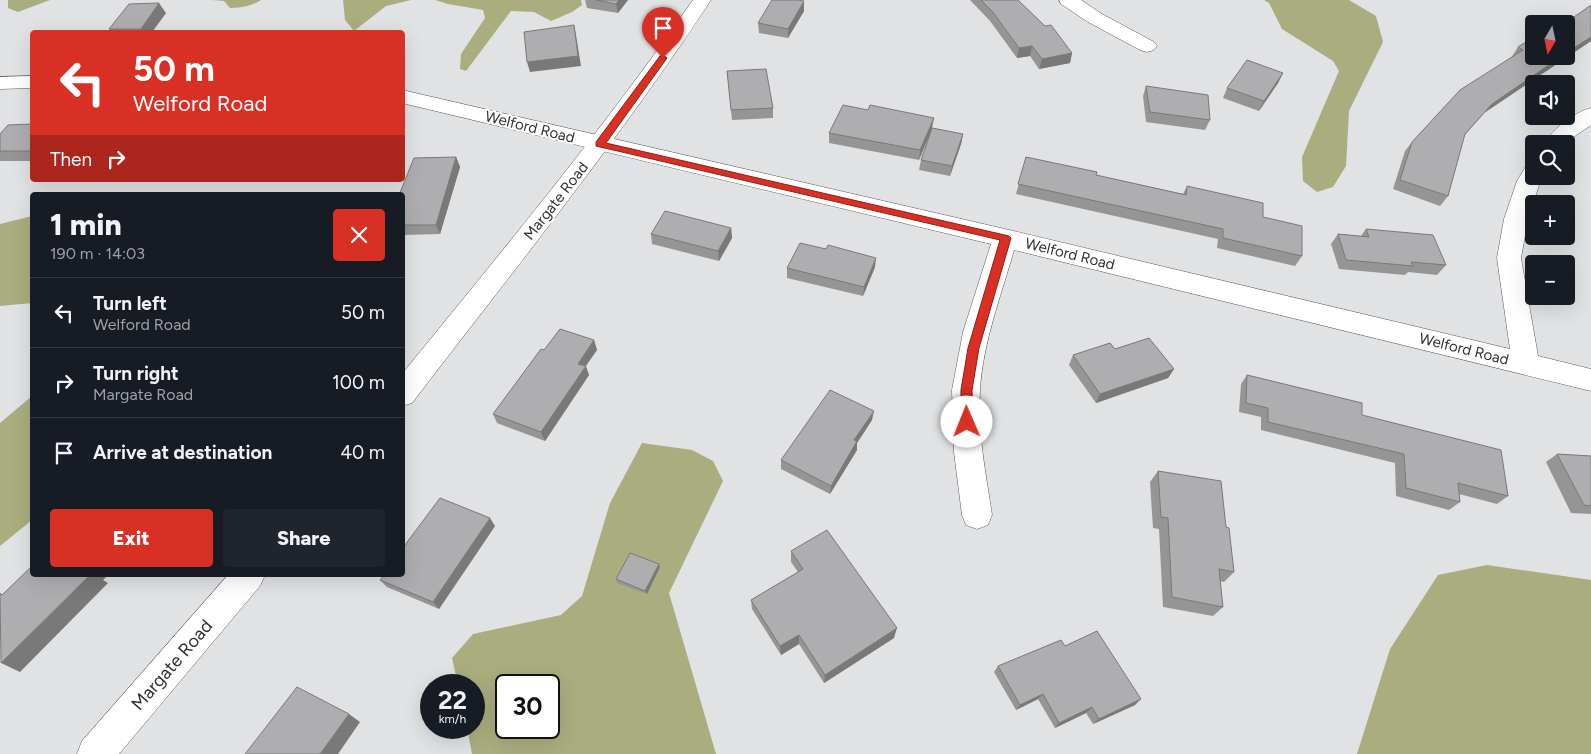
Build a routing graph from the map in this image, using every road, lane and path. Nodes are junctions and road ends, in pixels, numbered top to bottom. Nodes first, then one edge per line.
1 (702, 0) edge
2 (1068, 0) edge
3 (1147, 46) dead end
4 (30, 82) edge
5 (0, 83) edge
6 (405, 97) edge
7 (1591, 115) edge
8 (1564, 135) edge
9 (600, 144) junction
10 (1527, 185) edge
11 (1006, 238) junction
12 (1526, 364) junction
13 (1591, 380) edge
14 (405, 391) edge
15 (977, 515) dead end
16 (247, 577) edge
17 (95, 754) edge

1 - 9 street, Margate Road
2 - 3 street
4 - 5 street
6 - 9 street, Welford Road
7 - 8 street
9 - 11 street, Welford Road
9 - 14 street, Margate Road
10 - 12 street
11 - 12 street, Welford Road
11 - 15 street
12 - 13 street, Welford Road
16 - 17 street, Margate Road

